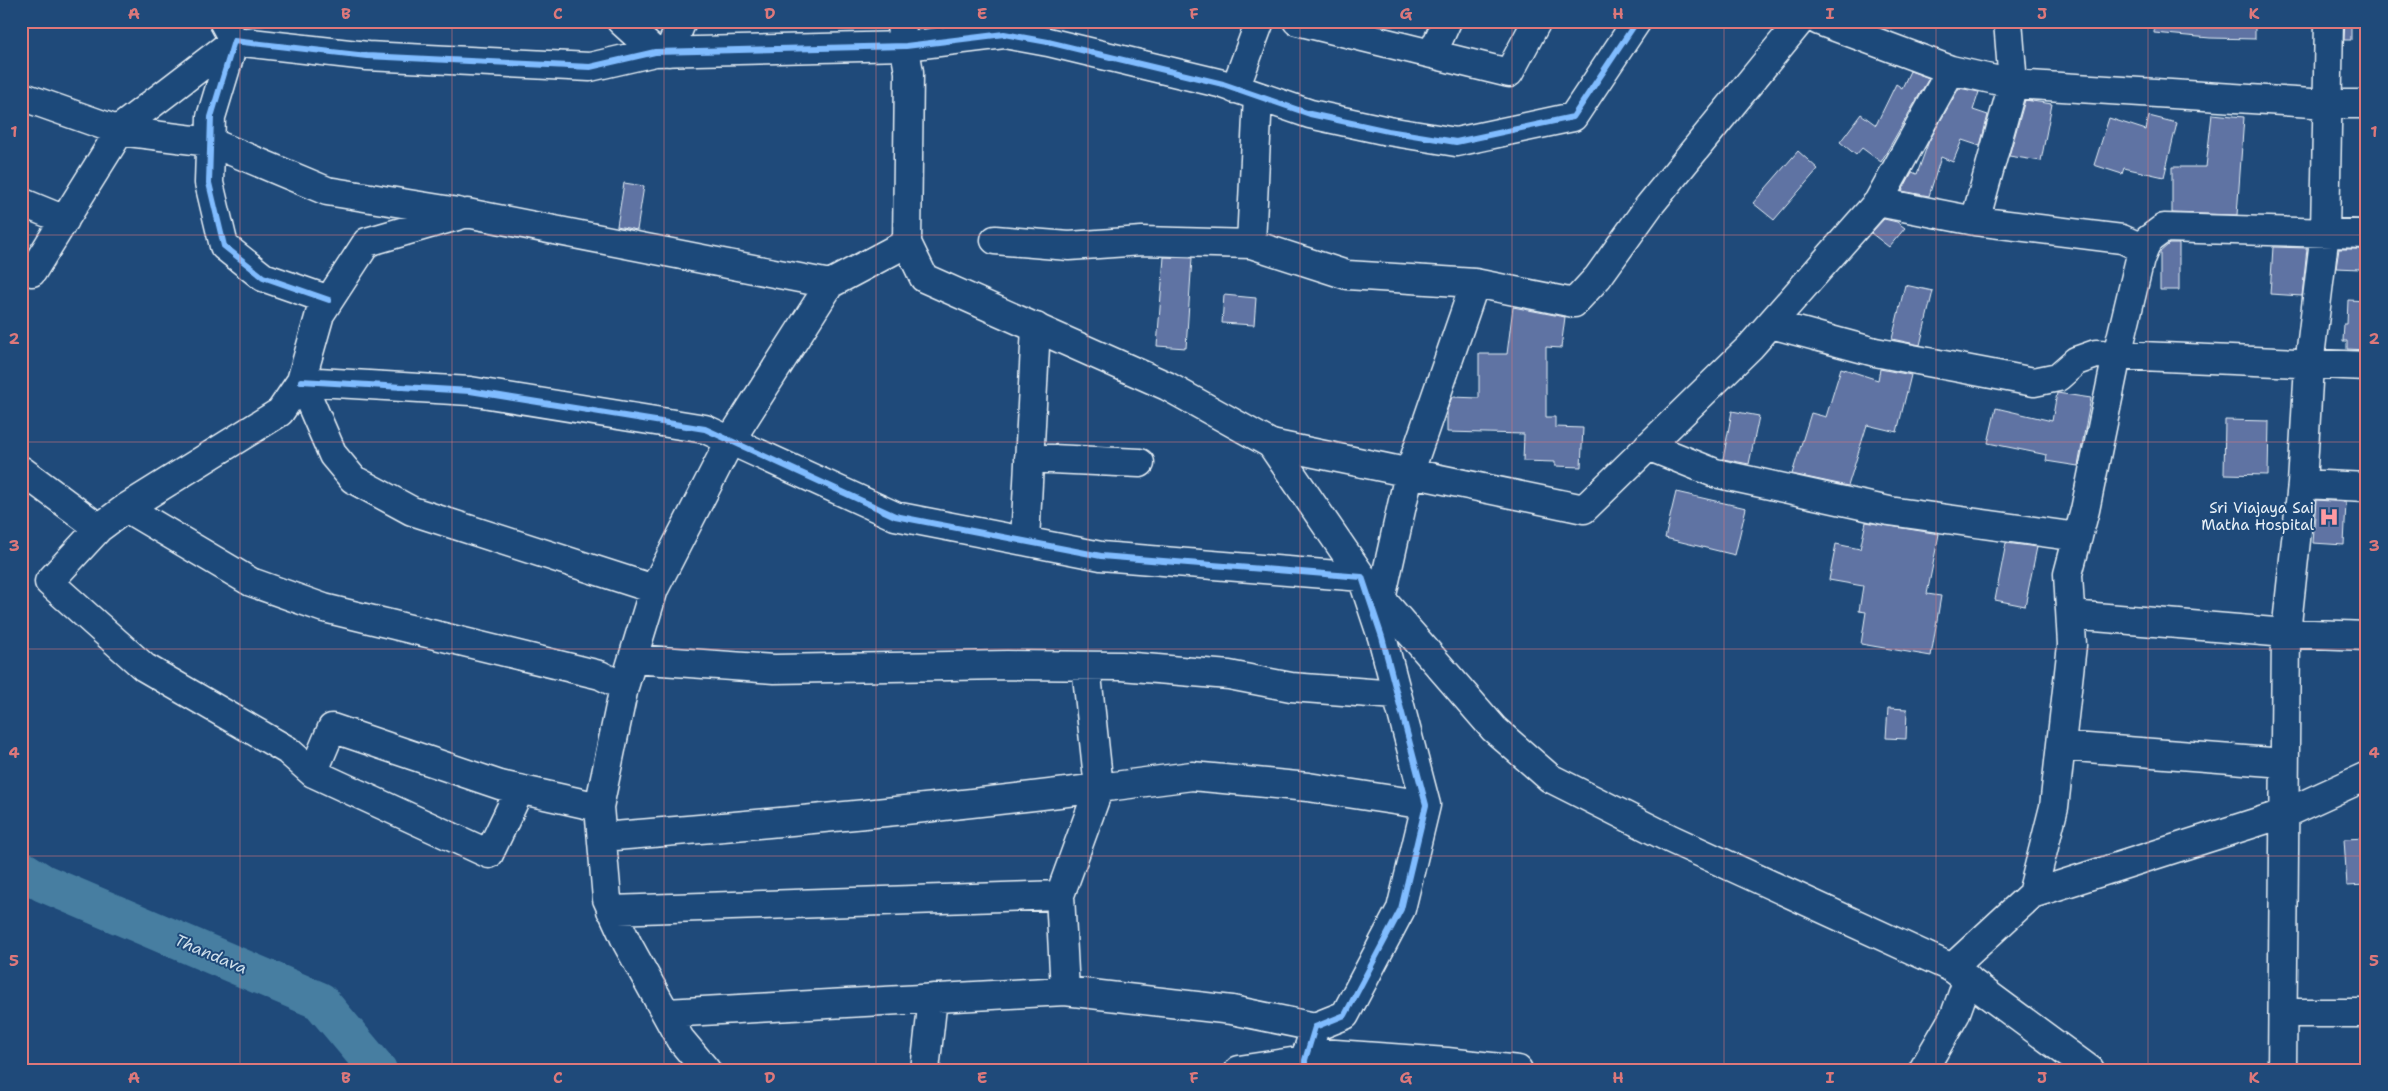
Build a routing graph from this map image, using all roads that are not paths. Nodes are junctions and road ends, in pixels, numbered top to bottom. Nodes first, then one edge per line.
1 (621, 21) edge
2 (682, 21) edge
3 (1260, 21) edge
4 (1297, 21) edge
5 (1447, 21) edge
6 (1536, 21) edge
7 (1637, 21) edge
8 (1800, 21) edge
9 (1819, 21) edge
10 (2008, 21) edge
11 (2329, 21) edge
12 (1360, 29) edge
13 (229, 31) edge
14 (903, 34) edge
15 (662, 52) junction
16 (1432, 54) junction
17 (1951, 70) junction
18 (2014, 84) junction
19 (1246, 92) junction
20 (21, 96) edge
21 (2328, 104) junction
22 (2367, 104) edge
23 (120, 131) junction
24 (210, 142) junction
25 (21, 202) edge
26 (1878, 202) junction
27 (467, 213) junction
28 (65, 220) junction
29 (1975, 221) junction
30 (2325, 232) junction
31 (2367, 234) edge
32 (995, 240) dead end
33 (906, 243) junction
34 (1251, 244) junction
35 (2144, 249) junction
36 (21, 270) edge
37 (1476, 283) junction
38 (830, 284) junction
39 (329, 300) junction
40 (1771, 324) junction
41 (1036, 327) junction
42 (2117, 355) junction
43 (2309, 365) junction
44 (2367, 366) edge
45 (301, 381) junction
46 (730, 441) junction
47 (1270, 444) junction
48 (1648, 446) junction
49 (1029, 458) junction
50 (1140, 463) dead end
51 (21, 470) edge
52 (1409, 474) junction
53 (2302, 484) junction
54 (2367, 487) edge
55 (126, 508) junction
56 (99, 528) junction
57 (2078, 537) junction
58 (1025, 541) junction
59 (1362, 577) junction
60 (654, 589) junction
61 (1381, 599) junction
62 (2071, 615) junction
63 (2286, 633) junction
64 (2367, 636) edge
65 (633, 659) junction
66 (1086, 666) junction
67 (624, 687) junction
68 (1396, 695) junction
69 (2061, 746) junction
70 (2284, 762) junction
71 (313, 772) junction
72 (2367, 776) edge
73 (1099, 788) junction
74 (520, 789) junction
75 (1426, 805) junction
76 (599, 806) junction
77 (2286, 813) junction
78 (602, 837) junction
79 (1060, 894) junction
80 (2032, 894) junction
81 (612, 910) junction
82 (1960, 974) junction
83 (1065, 991) junction
84 (933, 998) junction
85 (666, 1013) junction
86 (2284, 1013) junction
87 (2367, 1013) edge
88 (1308, 1052) edge
89 (1417, 1065) edge
90 (706, 1070) edge
91 (925, 1070) edge
92 (1238, 1070) edge
93 (1518, 1070) edge
94 (1923, 1070) edge
95 (2090, 1070) edge
96 (2282, 1070) edge

1 - 15 street
2 - 15 street
3 - 19 street
4 - 12 street
5 - 16 street
6 - 16 street
7 - 19 street
8 - 37 street
9 - 17 street
10 - 18 street
11 - 21 street
12 - 16 street
13 - 15 street
13 - 23 street
13 - 24 street
14 - 15 street
14 - 19 street
14 - 33 street
17 - 18 street
17 - 26 street
18 - 21 street
18 - 29 street
19 - 34 street
20 - 23 street
21 - 22 street
21 - 30 street
23 - 24 street
23 - 28 street
24 - 27 street
24 - 39 street
25 - 28 street
26 - 29 street
26 - 40 street
27 - 38 street
27 - 39 street
28 - 36 street
29 - 35 street
30 - 31 street
30 - 35 street
30 - 43 street
32 - 34 street
33 - 38 street
33 - 41 street
34 - 37 street
35 - 42 street
37 - 52 street
38 - 46 street
39 - 45 street
40 - 42 street
40 - 48 street
41 - 47 street
41 - 49 street
42 - 43 street
42 - 57 street
43 - 44 street
43 - 53 street
45 - 46 street
45 - 55 street
45 - 60 street
46 - 58 street
46 - 60 street
47 - 52 street
47 - 59 street
48 - 52 street
48 - 57 street
49 - 50 street
49 - 58 street
51 - 56 street
52 - 61 street
53 - 54 street
53 - 63 street
55 - 56 street
55 - 67 street
56 - 71 street
57 - 62 street
58 - 59 street
59 - 61 street
59 - 68 street
60 - 65 street
61 - 82 street
62 - 63 street
62 - 69 street
63 - 64 street
63 - 70 street
65 - 66 street
65 - 67 street
66 - 68 street
66 - 73 street
67 - 76 street
68 - 75 street
69 - 70 street
69 - 80 street
70 - 77 street
71 - 74 street
71 - 74 street
72 - 77 street
73 - 75 street
73 - 78 street
73 - 79 street
74 - 76 street
75 - 88 street
76 - 78 street
77 - 80 street
77 - 86 street
78 - 81 street
79 - 81 street
79 - 83 street
80 - 82 street
81 - 85 street
82 - 94 street
82 - 95 street
83 - 84 street
83 - 88 street
84 - 85 street
84 - 91 street
85 - 90 street
86 - 87 street
86 - 96 street
88 - 89 street
88 - 92 street
89 - 93 street

